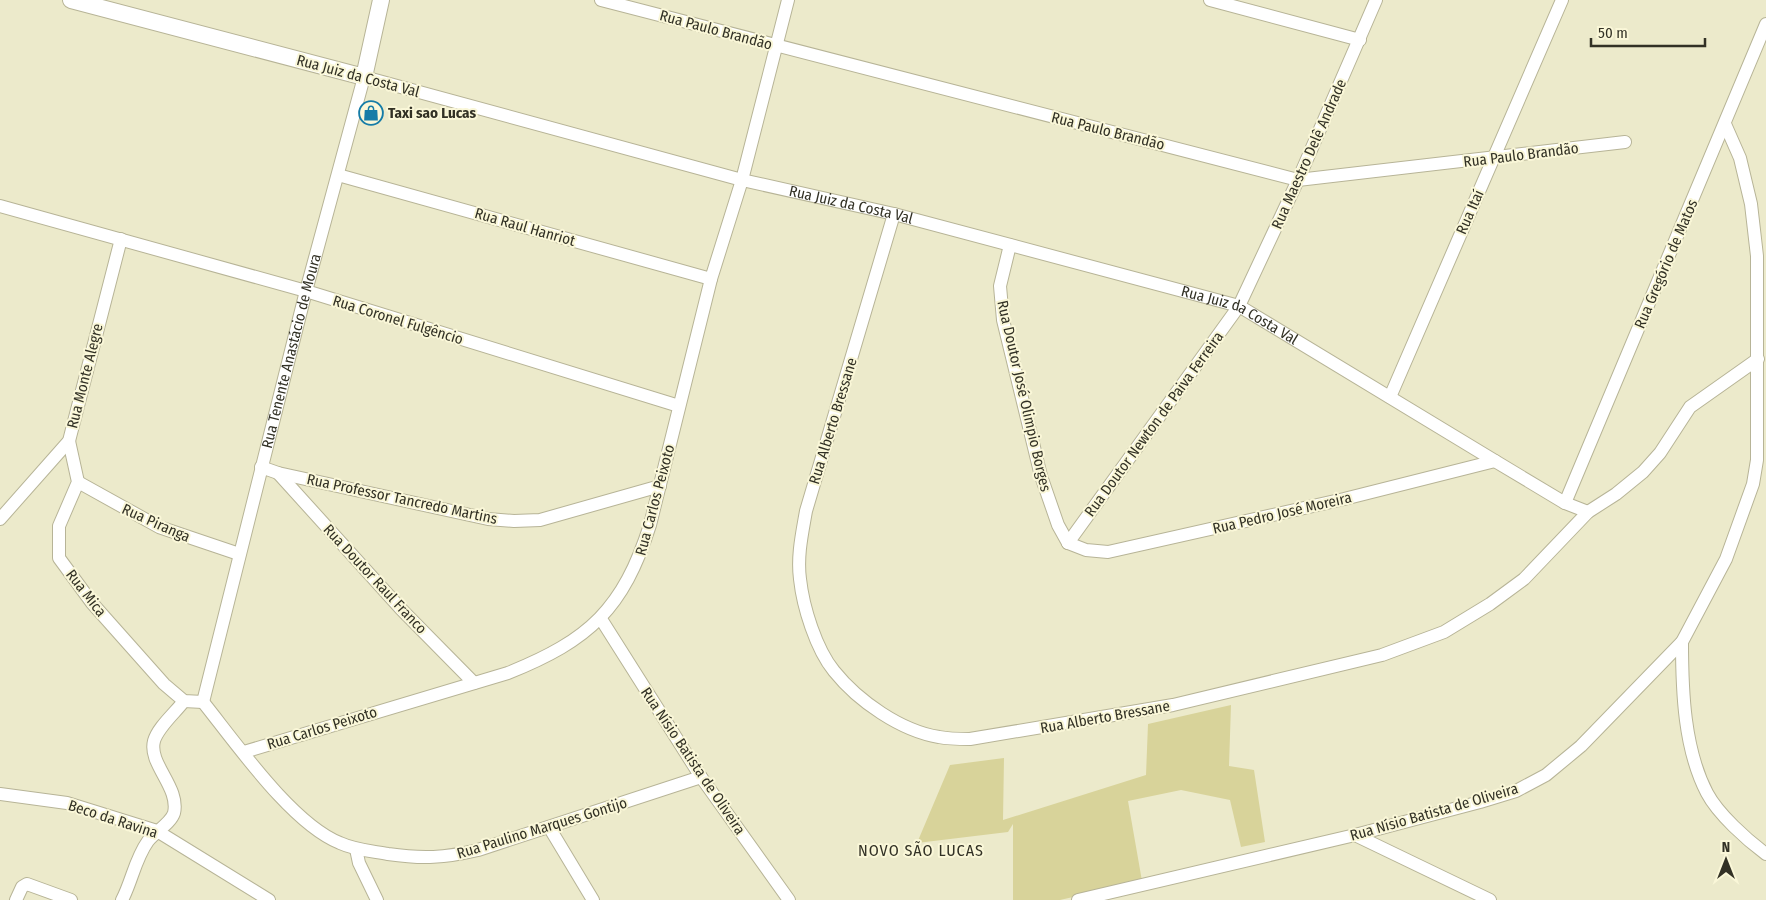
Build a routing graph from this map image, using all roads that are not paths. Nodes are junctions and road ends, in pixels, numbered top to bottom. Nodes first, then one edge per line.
1 (71, 0) edge
2 (381, 0) edge
3 (601, 0) edge
4 (788, 0) edge
5 (1210, 0) edge
6 (1376, 0) edge
7 (1562, 0) edge
8 (1766, 24) edge
9 (1360, 40) junction
10 (776, 46) junction
11 (364, 77) junction
12 (1725, 124) junction
13 (1624, 142) dead end
14 (1493, 159) junction
15 (338, 175) junction
16 (742, 180) junction
17 (1298, 180) junction
18 (0, 206) edge
19 (894, 214) junction
20 (121, 239) junction
21 (1010, 245) junction
22 (1761, 260) edge
23 (711, 279) junction
24 (306, 291) junction
25 (1240, 306) junction
26 (1758, 358) junction
27 (1390, 397) junction
28 (679, 406) junction
29 (69, 441) junction
30 (1495, 461) junction
31 (261, 467) junction
32 (278, 473) junction
33 (78, 482) junction
34 (660, 486) junction
35 (1566, 502) junction
36 (1588, 512) junction
37 (0, 520) edge
38 (1068, 543) junction
39 (239, 554) junction
40 (601, 619) junction
41 (1682, 642) junction
42 (474, 683) junction
43 (184, 701) junction
44 (203, 702) junction
45 (244, 752) junction
46 (702, 778) junction
47 (0, 794) edge
48 (549, 827) junction
49 (157, 831) junction
50 (1355, 835) junction
51 (356, 849) junction
52 (1766, 854) edge
53 (18, 895) edge
54 (1106, 897) edge
55 (71, 900) edge
56 (122, 900) edge
57 (269, 900) edge
58 (377, 900) edge
59 (593, 900) edge
60 (789, 900) edge
61 (1078, 900) edge
62 (1490, 900) edge

1 - 11 street, Rua Juiz da Costa Val
2 - 11 street, Rua Tenente Anastácio de Moura
3 - 10 street, Rua Paulo Brandão
4 - 10 street, Rua Carlos Peixoto
5 - 9 street
6 - 9 street, Rua Maestro Delê Andrade
7 - 14 street, Rua Itaí
8 - 12 street, Rua Gregório de Matos
9 - 17 street, Rua Maestro Delê Andrade
10 - 16 street, Rua Carlos Peixoto
10 - 17 street, Rua Paulo Brandão
11 - 15 street, Rua Tenente Anastácio de Moura
11 - 16 street, Rua Juiz da Costa Val
12 - 22 street, Rua Nísio Batista de Oliveira
12 - 35 street, Rua Gregório de Matos
13 - 14 street, Rua Paulo Brandão
14 - 17 street, Rua Paulo Brandão
14 - 27 street, Rua Itaí
15 - 23 street, Rua Raul Hanriot
15 - 24 street, Rua Tenente Anastácio de Moura
16 - 19 street, Rua Juiz da Costa Val
16 - 23 street, Rua Carlos Peixoto
17 - 25 street, Rua Maestro Delê Andrade
18 - 20 street, Rua Coronel Fulgêncio
19 - 21 street, Rua Juiz da Costa Val
19 - 36 street, Rua Alberto Bressane
20 - 24 street, Rua Coronel Fulgêncio
20 - 29 street, Rua Monte Alegre
21 - 25 street, Rua Juiz da Costa Val
21 - 38 street, Rua Doutor José Olimpio Borges
22 - 26 street, Rua Nísio Batista de Oliveira
23 - 28 street, Rua Carlos Peixoto
24 - 28 street, Rua Coronel Fulgêncio
24 - 31 street, Rua Tenente Anastácio de Moura
25 - 27 street, Rua Juiz da Costa Val
25 - 38 street, Rua Doutor Newton de Paiva Ferreira
26 - 36 street, Rua Alberto Bressane
26 - 41 street, Rua Nísio Batista de Oliveira
27 - 30 street, Rua Juiz da Costa Val
28 - 34 street, Rua Carlos Peixoto
29 - 33 street
29 - 37 street, Rua Monte Alegre
30 - 35 street, Rua Juiz da Costa Val
30 - 38 street, Rua Pedro José Moreira
31 - 32 street, Rua Professor Tancredo Martins
31 - 39 street, Rua Tenente Anastácio de Moura
32 - 34 street, Rua Professor Tancredo Martins
32 - 42 street, Rua Doutor Raul Franco
33 - 39 street, Rua Piranga
33 - 43 street, Rua Mica
34 - 40 street, Rua Carlos Peixoto
35 - 36 street, Rua Juiz da Costa Val
39 - 44 street, Rua Tenente Anastácio de Moura
40 - 42 street, Rua Carlos Peixoto
40 - 46 street, Rua Nísio Batista de Oliveira
41 - 50 street, Rua Nísio Batista de Oliveira
41 - 52 street
42 - 45 street, Rua Carlos Peixoto
43 - 44 street
43 - 49 street
44 - 45 street, Rua Paulino Marques Gontijo
45 - 51 street, Rua Paulino Marques Gontijo
46 - 48 street, Rua Paulino Marques Gontijo
46 - 60 street, Rua Nísio Batista de Oliveira
47 - 49 street, Beco da Ravina
48 - 51 street, Rua Paulino Marques Gontijo
48 - 59 street
49 - 56 street
49 - 57 street, Beco da Ravina
50 - 54 street, Rua Nísio Batista de Oliveira
50 - 62 street
51 - 58 street
53 - 55 street
54 - 61 street, Rua Nísio Batista de Oliveira

